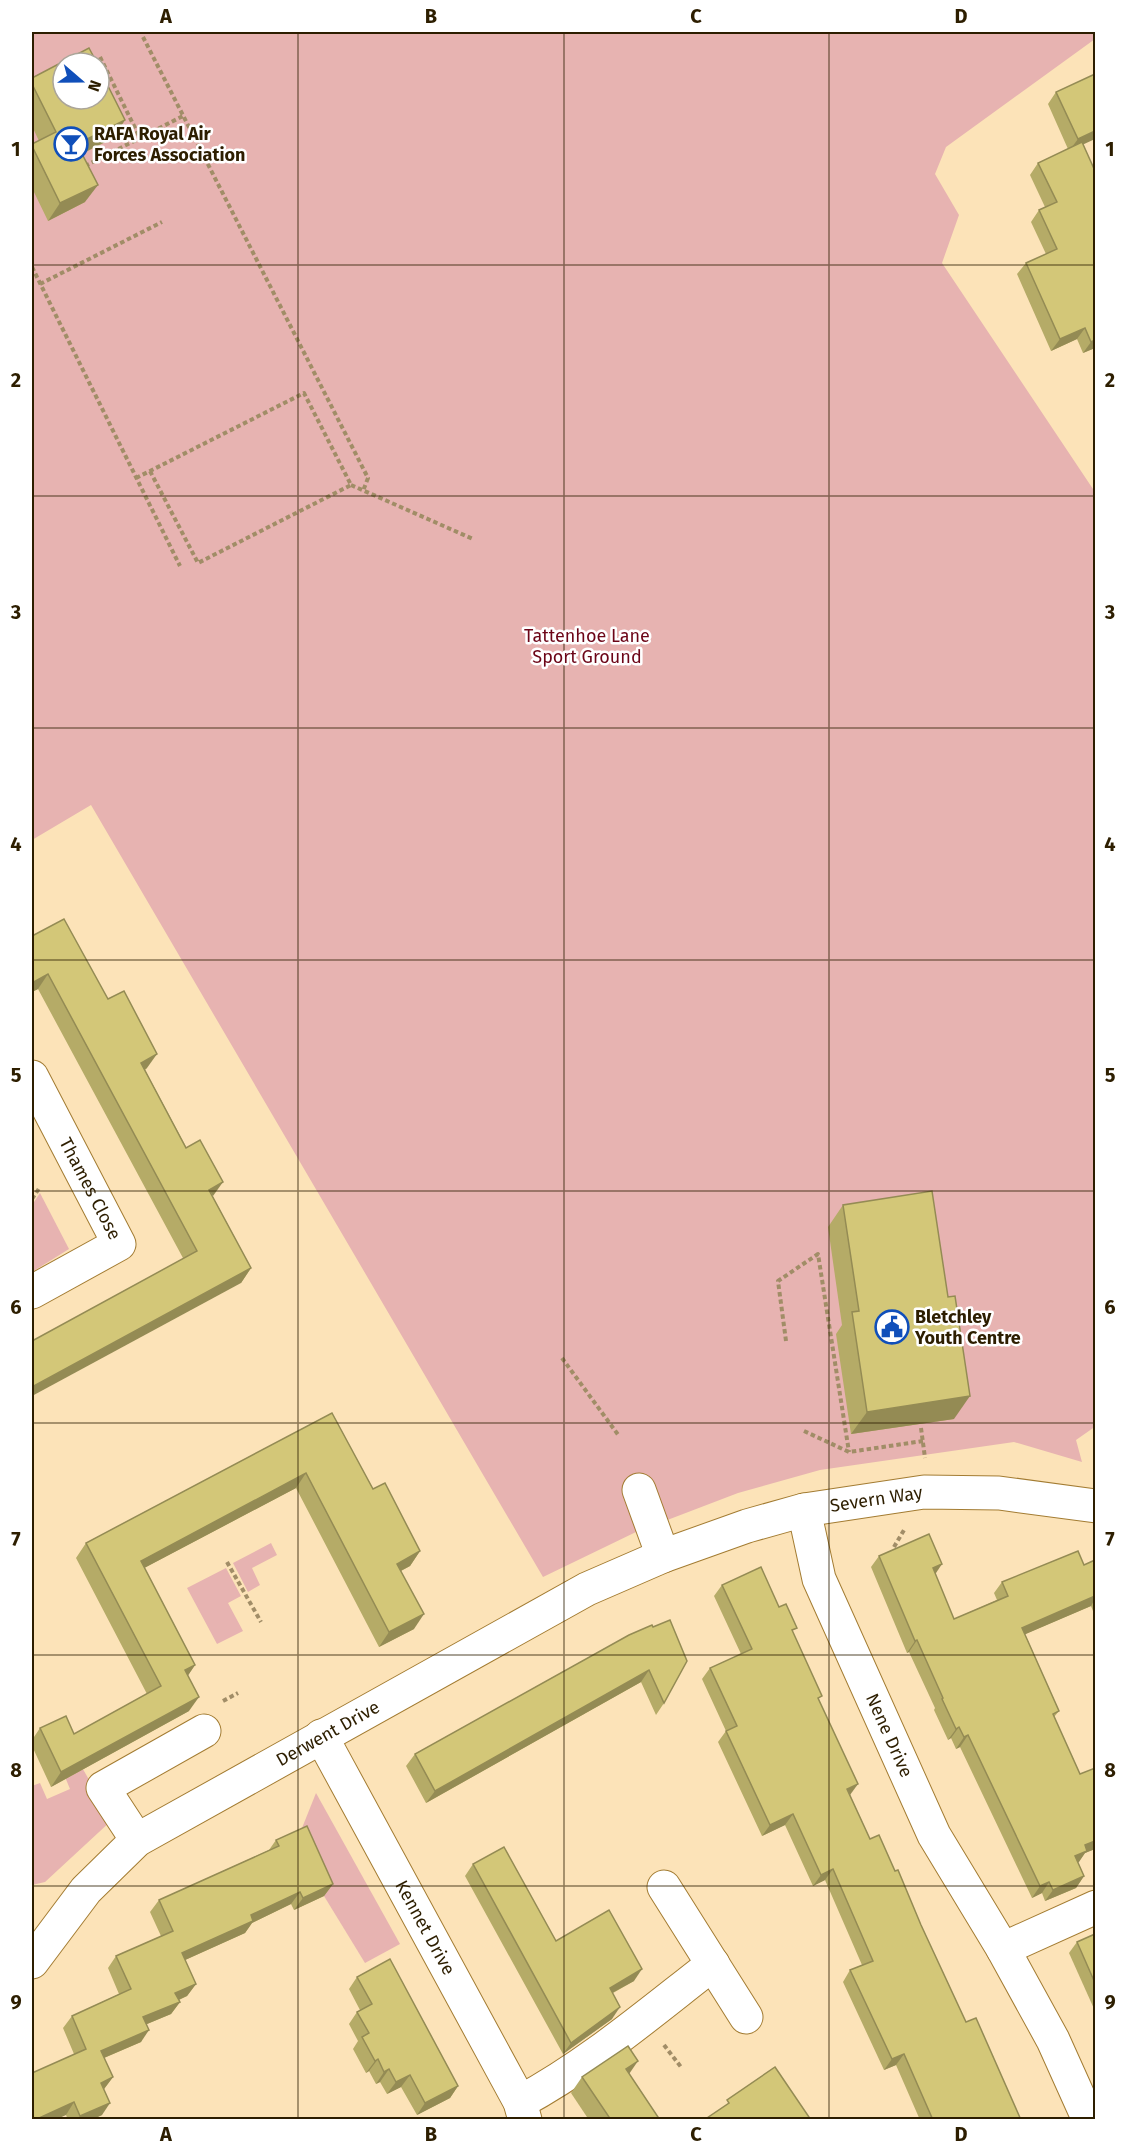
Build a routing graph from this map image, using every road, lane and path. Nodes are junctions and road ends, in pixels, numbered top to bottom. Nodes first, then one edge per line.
1 (143, 37) dead end
2 (111, 79) edge
3 (183, 116) junction
4 (140, 138) junction
5 (76, 170) edge
6 (162, 222) dead end
7 (32, 267) edge
8 (40, 284) junction
9 (150, 471) junction
10 (136, 478) junction
11 (351, 485) junction
12 (363, 490) junction
13 (473, 539) dead end
14 (180, 566) dead end
15 (32, 1077) edge
16 (39, 1187) dead end
17 (32, 1199) edge
18 (32, 1292) edge
19 (786, 1341) dead end
20 (562, 1359) dead end
21 (921, 1428) edge
22 (804, 1431) dead end
23 (619, 1436) dead end
24 (923, 1441) junction
25 (849, 1452) junction
26 (926, 1459) dead end
27 (639, 1490) dead end
28 (1095, 1506) edge
29 (804, 1510) junction
30 (663, 1556) junction
31 (227, 1562) dead end
32 (261, 1622) dead end
33 (204, 1731) dead end
34 (321, 1736) junction
35 (137, 1840) junction
36 (664, 1887) dead end
37 (1095, 1907) edge
38 (35, 1949) edge
39 (1003, 1949) junction
40 (713, 1964) junction
41 (746, 2017) dead end
42 (522, 2111) edge
43 (1089, 2120) edge

1 - 3 path
2 - 4 path
3 - 4 path
3 - 12 path
4 - 5 path
6 - 8 path
7 - 8 path
8 - 10 path
9 - 10 path
9 - 11 path
9 - 11 path
10 - 14 path
11 - 12 path
12 - 13 path
15 - 18 street, Thames Close
16 - 17 path
19 - 25 path
20 - 23 path
21 - 24 path
22 - 25 path
24 - 25 path
24 - 26 path
27 - 30 street
28 - 29 street, Severn Way
29 - 30 street, Severn Way
29 - 39 street, Nene Drive
30 - 34 street, Derwent Drive
31 - 32 path
33 - 35 street
34 - 35 street, Derwent Drive
34 - 42 street, Kennet Drive
35 - 38 street, Derwent Drive
36 - 40 street
37 - 39 street
39 - 43 street, Nene Drive
40 - 41 street
40 - 42 street

